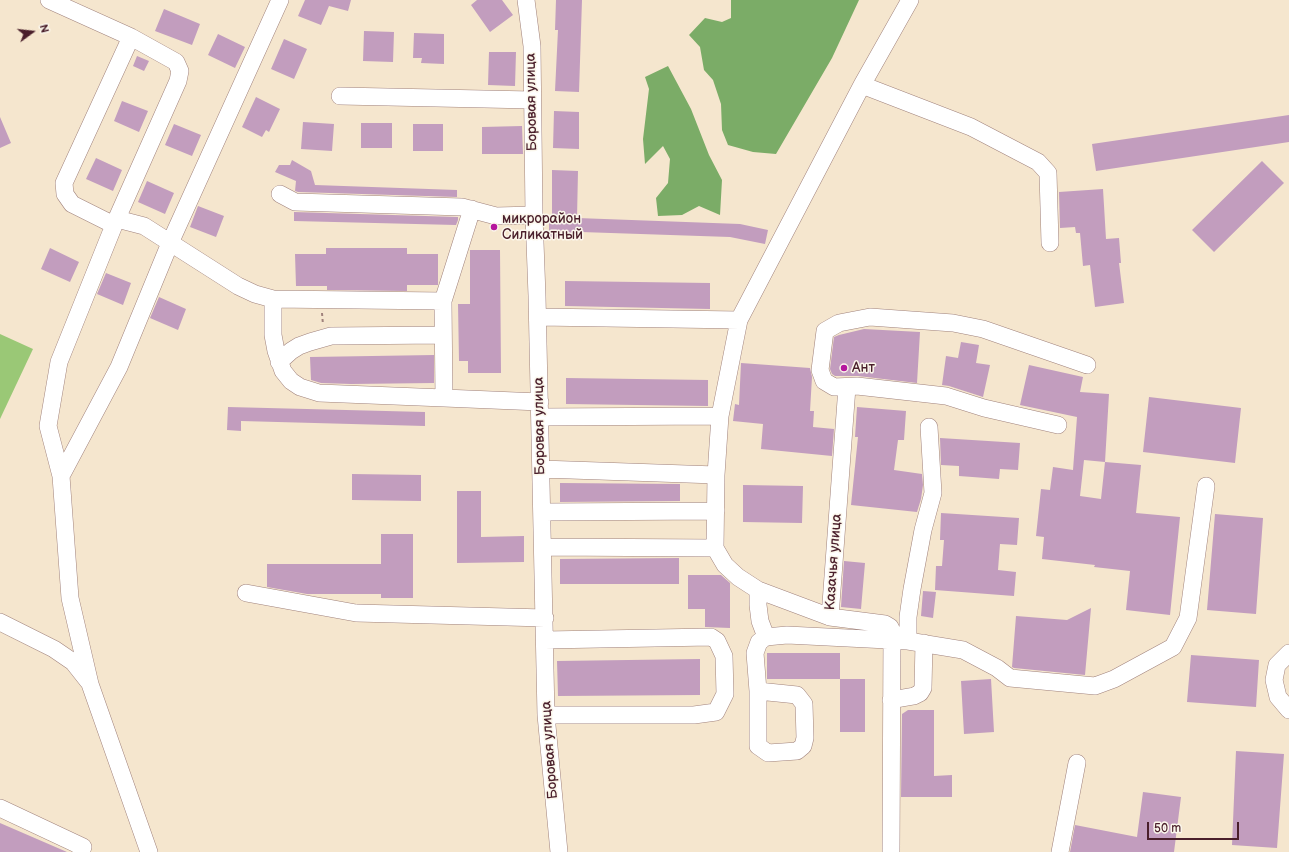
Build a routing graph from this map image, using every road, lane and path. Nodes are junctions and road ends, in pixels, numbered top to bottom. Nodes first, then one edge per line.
1 (49, 0) edge
2 (280, 0) edge
3 (526, 0) edge
4 (910, 0) edge
5 (131, 37) junction
6 (862, 85) junction
7 (340, 96) dead end
8 (532, 100) junction
9 (280, 194) dead end
10 (472, 210) junction
11 (534, 215) junction
12 (115, 222) junction
13 (170, 243) junction
14 (1050, 244) dead end
15 (273, 299) junction
16 (322, 300) junction
17 (443, 301) junction
18 (538, 317) junction
19 (739, 320) junction
20 (443, 335) junction
21 (323, 338) junction
22 (279, 362) junction
23 (1087, 365) dead end
24 (847, 386) junction
25 (444, 398) junction
26 (540, 409) junction
27 (720, 416) junction
28 (1058, 425) dead end
29 (929, 427) dead end
30 (541, 469) junction
31 (716, 475) junction
32 (62, 476) junction
33 (1206, 486) dead end
34 (716, 511) junction
35 (542, 512) junction
36 (543, 547) junction
37 (715, 548) junction
38 (758, 590) junction
39 (246, 593) dead end
40 (830, 617) junction
41 (545, 618) junction
42 (0, 622) edge
43 (766, 637) junction
44 (545, 640) junction
45 (900, 641) junction
46 (924, 643) junction
47 (1289, 653) edge
48 (90, 684) junction
49 (758, 691) dead end
50 (891, 700) junction
51 (1289, 710) edge
52 (546, 715) junction
53 (1077, 763) dead end
54 (0, 808) edge
55 (81, 852) edge
56 (149, 852) edge
57 (559, 852) edge
58 (891, 852) edge
59 (1060, 852) edge

1 - 5 street
2 - 13 street
3 - 8 street, Боровая улица
4 - 6 street
5 - 12 street
5 - 12 street
6 - 14 street
6 - 19 street
7 - 8 street
8 - 11 street, Боровая улица
9 - 10 street
10 - 11 street
10 - 17 street
11 - 18 street, Боровая улица
12 - 13 street
12 - 32 street
13 - 15 street
13 - 32 street
15 - 16 street
15 - 22 street
16 - 17 street
16 - 21 path
17 - 20 street
18 - 19 street
18 - 26 street, Боровая улица
19 - 27 street
20 - 21 street
20 - 25 street
21 - 22 street
22 - 25 street
23 - 24 street
24 - 28 street
24 - 40 street, Казачья улица
25 - 26 street
26 - 27 street
26 - 30 street, Боровая улица
27 - 31 street
29 - 45 street
30 - 31 street
30 - 35 street, Боровая улица
31 - 34 street
32 - 48 street
33 - 46 street
34 - 35 street
34 - 37 street
35 - 36 street, Боровая улица
36 - 37 street
36 - 41 street, Боровая улица
37 - 38 street
38 - 40 street
38 - 43 street
39 - 41 street
40 - 45 street, Казачья улица
41 - 44 street, Боровая улица
42 - 48 street
43 - 45 street
43 - 49 street
44 - 52 street, Боровая улица
44 - 52 street
45 - 46 street
45 - 50 street, Казачья улица
46 - 50 street
47 - 51 street
48 - 56 street
50 - 58 street, Казачья улица
52 - 57 street, Боровая улица
53 - 59 street
54 - 55 street

